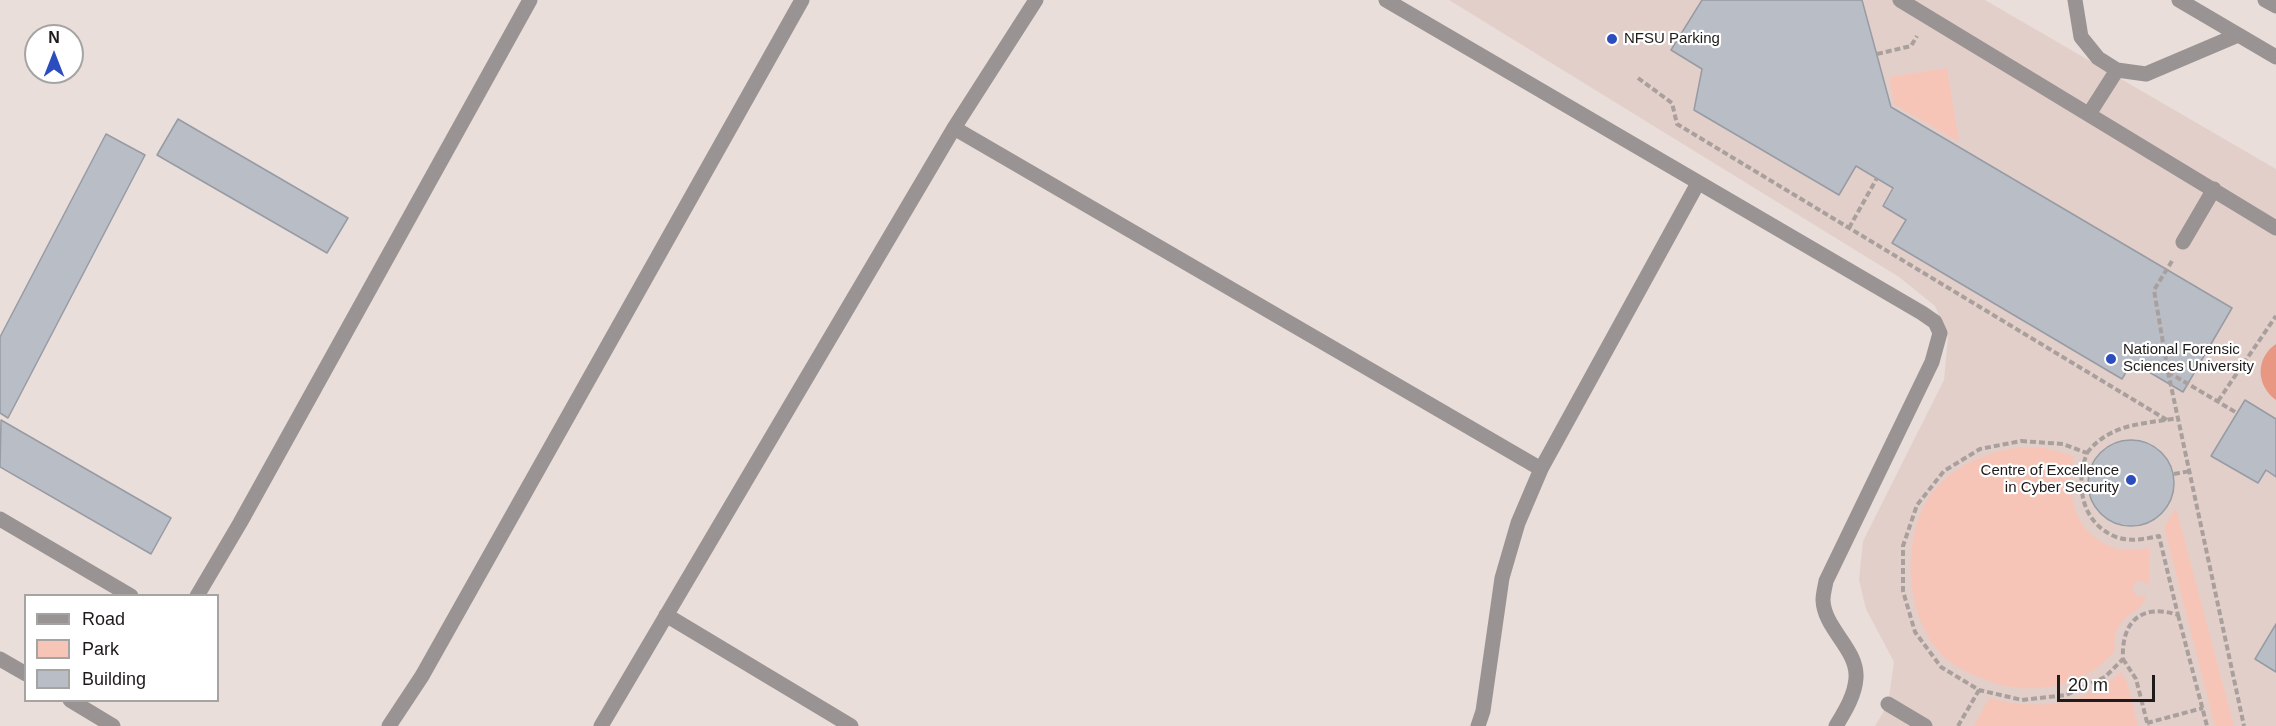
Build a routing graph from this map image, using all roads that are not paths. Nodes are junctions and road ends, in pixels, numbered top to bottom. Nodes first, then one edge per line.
1 (530, 0) edge
2 (802, 0) edge
3 (1036, 0) edge
4 (1386, 0) edge
5 (1900, 0) edge
6 (2075, 0) edge
7 (2179, 0) edge
8 (2265, 0) edge
9 (2276, 6) edge
10 (2238, 35) junction
11 (2275, 54) edge
12 (2117, 70) junction
13 (2089, 114) junction
14 (954, 128) junction
15 (1698, 183) junction
16 (2214, 189) junction
17 (2276, 228) edge
18 (2183, 242) road end
19 (1541, 469) junction
20 (0, 519) edge
21 (128, 594) edge
22 (198, 594) edge
23 (666, 615) junction
24 (0, 659) edge
25 (24, 673) edge
26 (73, 702) edge
27 (1888, 704) dead end
28 (1918, 724) edge
29 (113, 726) edge
30 (389, 726) edge
31 (601, 726) edge
32 (851, 726) edge
33 (1478, 726) edge
34 (1836, 726) edge

1 - 22 street
2 - 30 street
3 - 14 street
4 - 15 street
5 - 13 street
6 - 12 street
7 - 10 street
8 - 9 street
10 - 11 street
10 - 12 street
12 - 13 street
13 - 16 street
14 - 19 street
14 - 23 street
15 - 19 street
15 - 34 street
16 - 17 street
16 - 18 street
19 - 33 street
20 - 21 street
23 - 31 street
23 - 32 street
24 - 25 street
26 - 29 street
27 - 28 street

